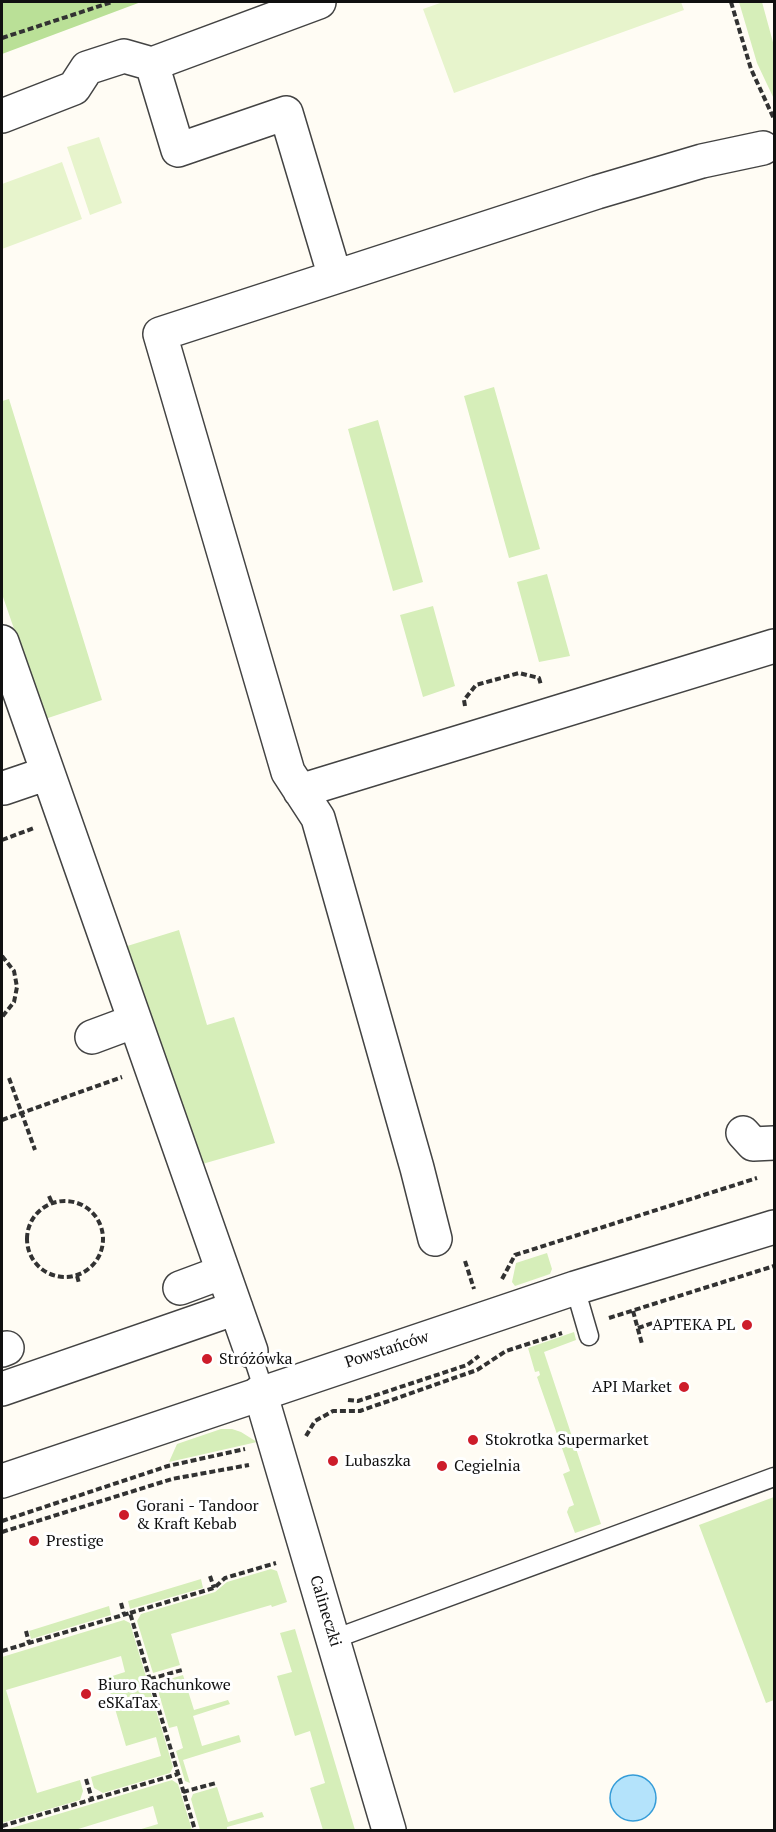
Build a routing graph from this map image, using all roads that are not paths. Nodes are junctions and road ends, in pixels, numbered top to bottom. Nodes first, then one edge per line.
1 (319, 2) edge
2 (152, 64) junction
3 (2, 116) edge
4 (771, 138) edge
5 (335, 277) junction
6 (2, 642) edge
7 (774, 646) edge
8 (48, 773) junction
9 (4, 788) dead end
10 (300, 790) junction
11 (135, 1021) junction
12 (92, 1037) dead end
13 (743, 1133) dead end
14 (774, 1143) edge
15 (774, 1227) edge
16 (435, 1239) dead end
17 (223, 1272) junction
18 (180, 1288) dead end
19 (575, 1288) junction
20 (236, 1308) junction
21 (588, 1331) road end
22 (251, 1352) joint
23 (2, 1389) edge
24 (262, 1392) junction
25 (774, 1478) edge
26 (2, 1479) edge
27 (334, 1639) junction
28 (389, 1830) edge

1 - 2 street
2 - 3 street
2 - 5 street
4 - 5 street
5 - 10 street
6 - 8 street
7 - 10 street
8 - 9 street
8 - 11 street
10 - 16 street
11 - 12 street
11 - 17 street
13 - 14 street
15 - 19 street, Powstańców
17 - 18 street
17 - 20 street
19 - 21 lane
19 - 24 street, Powstańców
20 - 22 street
20 - 23 street
22 - 24 lane
24 - 26 street, Powstańców
24 - 27 street, Calineczki
25 - 27 lane
27 - 28 street, Calineczki

